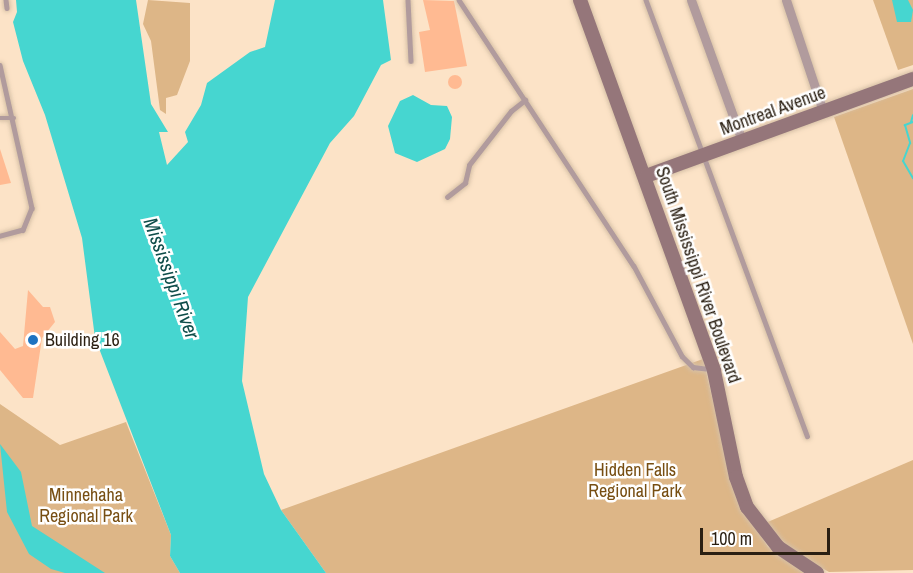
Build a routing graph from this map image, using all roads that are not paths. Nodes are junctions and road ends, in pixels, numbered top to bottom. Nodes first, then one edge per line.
1 (6, 0) edge
2 (408, 0) edge
3 (459, 0) edge
4 (580, 0) edge
5 (646, 0) edge
6 (691, 0) edge
7 (786, 0) edge
8 (7, 8) dead end
9 (411, 61) dead end
10 (0, 65) edge
11 (913, 79) edge
12 (525, 100) junction
13 (823, 111) junction
14 (0, 118) edge
15 (14, 118) junction
16 (742, 141) junction
17 (702, 156) junction
18 (646, 177) junction
19 (447, 197) dead end
20 (0, 236) edge
21 (713, 369) junction
22 (807, 436) dead end
23 (817, 573) edge

1 - 8 lane
2 - 9 lane
3 - 12 lane
4 - 18 street, South Mississippi River Boulevard
5 - 17 lane
6 - 16 street
7 - 13 street
10 - 15 lane
11 - 13 street, Montreal Avenue
12 - 19 lane
12 - 21 lane
13 - 16 street, Montreal Avenue
14 - 15 lane
15 - 20 lane
16 - 17 street, Montreal Avenue
17 - 18 street, Montreal Avenue
17 - 22 lane
18 - 21 street, South Mississippi River Boulevard
21 - 23 street, South Mississippi River Boulevard

